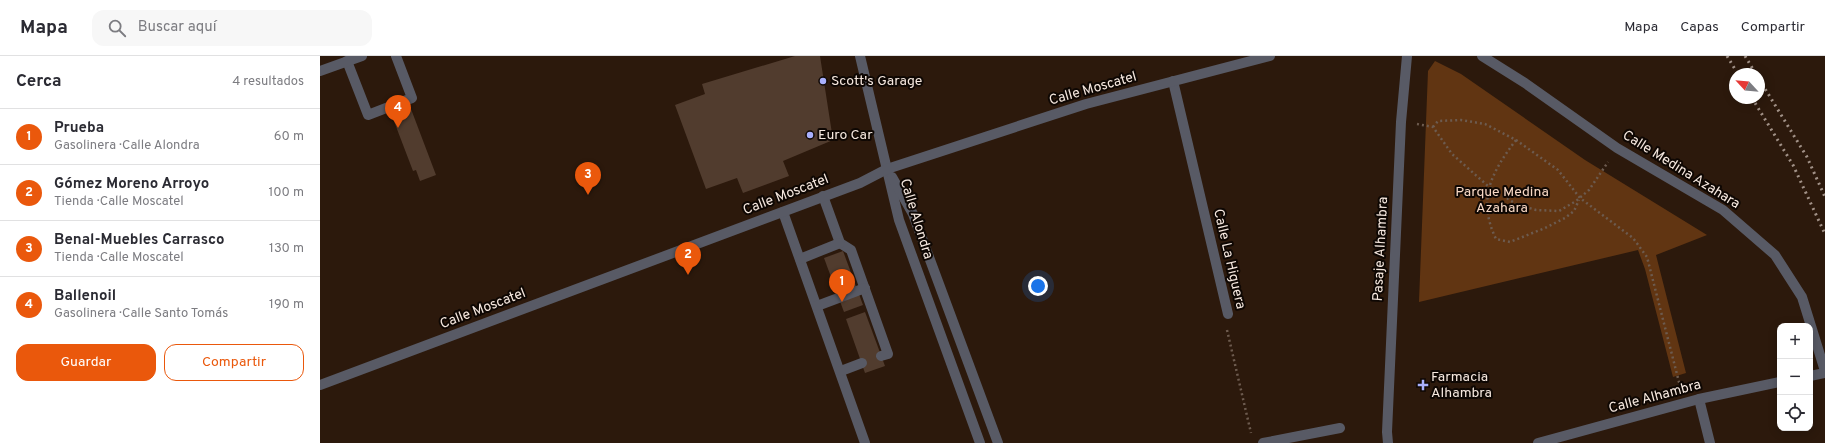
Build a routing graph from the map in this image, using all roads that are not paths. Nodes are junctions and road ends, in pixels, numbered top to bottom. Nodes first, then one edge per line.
1 (362, 56) edge
2 (396, 56) edge
3 (860, 56) edge
4 (1270, 56) edge
5 (1406, 56) edge
6 (1482, 56) edge
7 (347, 61) junction
8 (320, 71) edge
9 (1173, 81) junction
10 (887, 169) junction
11 (824, 196) junction
12 (783, 212) junction
13 (840, 243) junction
14 (800, 259) junction
15 (865, 288) junction
16 (817, 306) junction
17 (1228, 314) road end
18 (881, 356) dead end
19 (862, 364) dead end
20 (841, 371) junction
21 (1825, 372) edge
22 (1813, 375) edge
23 (1777, 383) edge
24 (320, 385) edge
25 (1699, 399) junction
26 (1340, 428) dead end
27 (865, 443) edge
28 (980, 443) edge
29 (998, 443) edge
30 (1263, 443) edge
31 (1388, 443) edge
32 (1538, 443) edge
33 (1710, 443) edge

1 - 7 street
2 - 7 street
3 - 10 street
4 - 9 street, Calle Moscatel
5 - 31 street, Pasaje Alhambra
6 - 21 street, Calle Medina Azahara
7 - 8 street
9 - 10 street, Calle Moscatel
9 - 17 street, Calle La Higuera
10 - 11 street, Calle Moscatel
10 - 28 street, Calle Alondra
10 - 29 street, Calle Alondra
11 - 12 street, Calle Moscatel
11 - 13 street
12 - 14 street
12 - 24 street, Calle Moscatel
13 - 14 street
13 - 15 street
14 - 16 street
15 - 16 street
15 - 18 street
16 - 20 street
19 - 20 street
20 - 27 street
21 - 22 street
23 - 25 street, Calle Alhambra
25 - 32 street, Calle Alhambra
25 - 33 street
26 - 30 street

